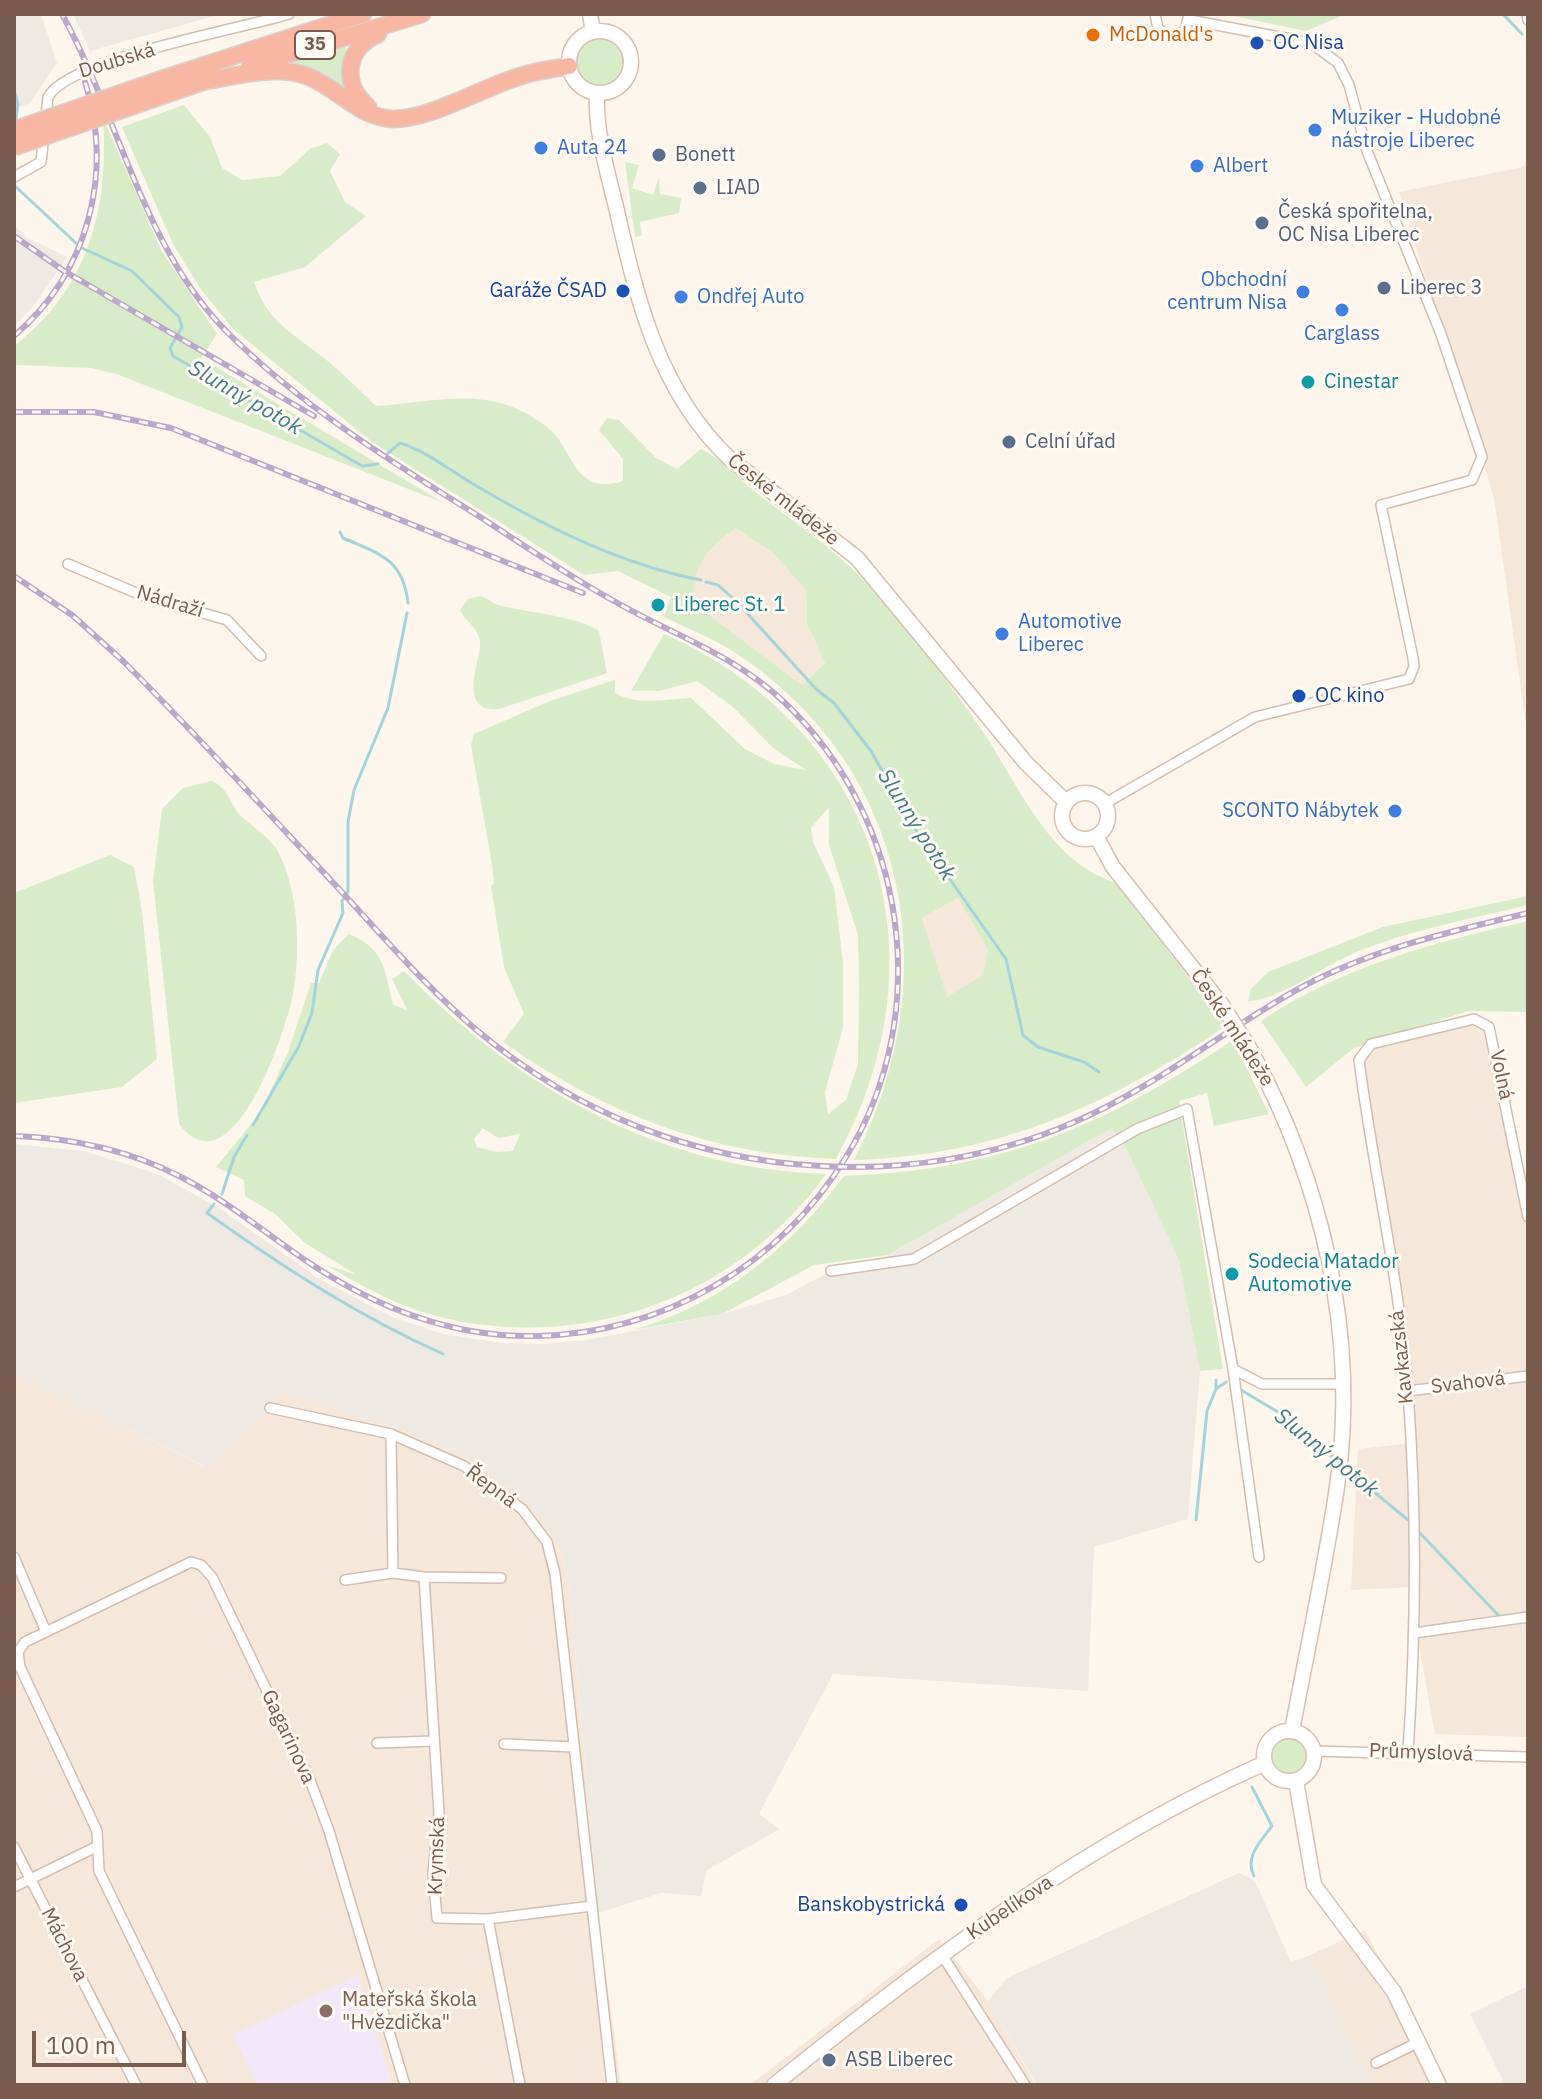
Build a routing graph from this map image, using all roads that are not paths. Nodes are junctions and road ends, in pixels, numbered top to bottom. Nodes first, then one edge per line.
1 (289, 14) edge
2 (363, 14) edge
3 (422, 14) edge
4 (590, 14) edge
5 (1155, 14) edge
6 (1190, 17) edge
7 (593, 32) junction
8 (569, 66) junction
9 (210, 80) junction
10 (169, 85) junction
11 (597, 93) junction
12 (383, 118) junction
13 (14, 130) edge
14 (14, 147) edge
15 (617, 158) dead end
16 (14, 177) edge
17 (621, 228) junction
18 (68, 564) dead end
19 (261, 656) dead end
20 (1066, 802) junction
21 (1104, 804) junction
22 (1096, 836) junction
23 (1489, 1027) joint
24 (1528, 1217) edge
25 (831, 1271) dead end
26 (1233, 1369) junction
27 (1528, 1376) edge
28 (1342, 1384) junction
29 (1408, 1391) junction
30 (270, 1408) dead end
31 (391, 1434) junction
32 (14, 1557) edge
33 (1259, 1557) dead end
34 (393, 1573) junction
35 (424, 1577) junction
36 (501, 1578) dead end
37 (345, 1580) dead end
38 (1528, 1617) edge
39 (46, 1632) junction
40 (1414, 1633) junction
41 (1292, 1731) junction
42 (433, 1741) junction
43 (377, 1743) dead end
44 (504, 1744) dead end
45 (574, 1747) junction
46 (1314, 1751) junction
47 (1408, 1752) junction
48 (1528, 1757) edge
49 (1265, 1763) junction
50 (1296, 1781) junction
51 (14, 1847) edge
52 (96, 1847) junction
53 (30, 1879) junction
54 (14, 1887) edge
55 (592, 1906) junction
56 (488, 1919) junction
57 (942, 1955) junction
58 (1419, 2042) junction
59 (1376, 2063) dead end
60 (403, 2084) edge
61 (136, 2085) edge
62 (203, 2085) edge
63 (520, 2085) edge
64 (612, 2085) edge
65 (774, 2085) edge
66 (1025, 2085) edge
67 (1439, 2085) edge

1 - 16 street, Doubská
2 - 10 highway, 35
3 - 9 highway, 35
3 - 12 highway
4 - 7 street
5 - 6 street
6 - 21 street
7 - 8 street
7 - 11 street
8 - 11 street
8 - 12 highway
9 - 10 highway, 35
9 - 12 highway
10 - 13 highway, 35, bridge
10 - 14 highway, 35, bridge
11 - 17 street, České mládeže
15 - 17 street
17 - 20 street, České mládeže
18 - 19 street, Nádraží
20 - 21 street
20 - 22 street
21 - 22 street
22 - 28 street, České mládeže, bridge
23 - 24 street, Volná
23 - 29 street, Kavkazská
25 - 26 street
26 - 28 street
26 - 33 street
27 - 29 street, Svahová
28 - 41 street, České mládeže
29 - 40 street, Kavkazská
30 - 31 street, Řepná
31 - 34 street
31 - 45 street, Řepná
32 - 39 street
34 - 35 street
34 - 37 street
35 - 36 street
35 - 42 street, Krymská
38 - 40 street
39 - 52 street, Gagarinova
39 - 60 street, Gagarinova
40 - 47 street, Kavkazská
41 - 46 street
41 - 49 street
42 - 43 street
42 - 56 street, Krymská
44 - 45 street
45 - 55 street, Řepná
46 - 47 street, Průmyslová
46 - 50 street
47 - 48 street, Průmyslová
49 - 50 street
49 - 57 street, Kubelíkova
50 - 58 street
51 - 53 street, Máchova
52 - 53 street
52 - 62 street, Gagarinova
53 - 54 street
53 - 61 street, Máchova
55 - 56 street, Krymská
55 - 64 street, Řepná
56 - 63 street
57 - 65 street, Kubelíkova
57 - 66 street
58 - 59 street
58 - 67 street

